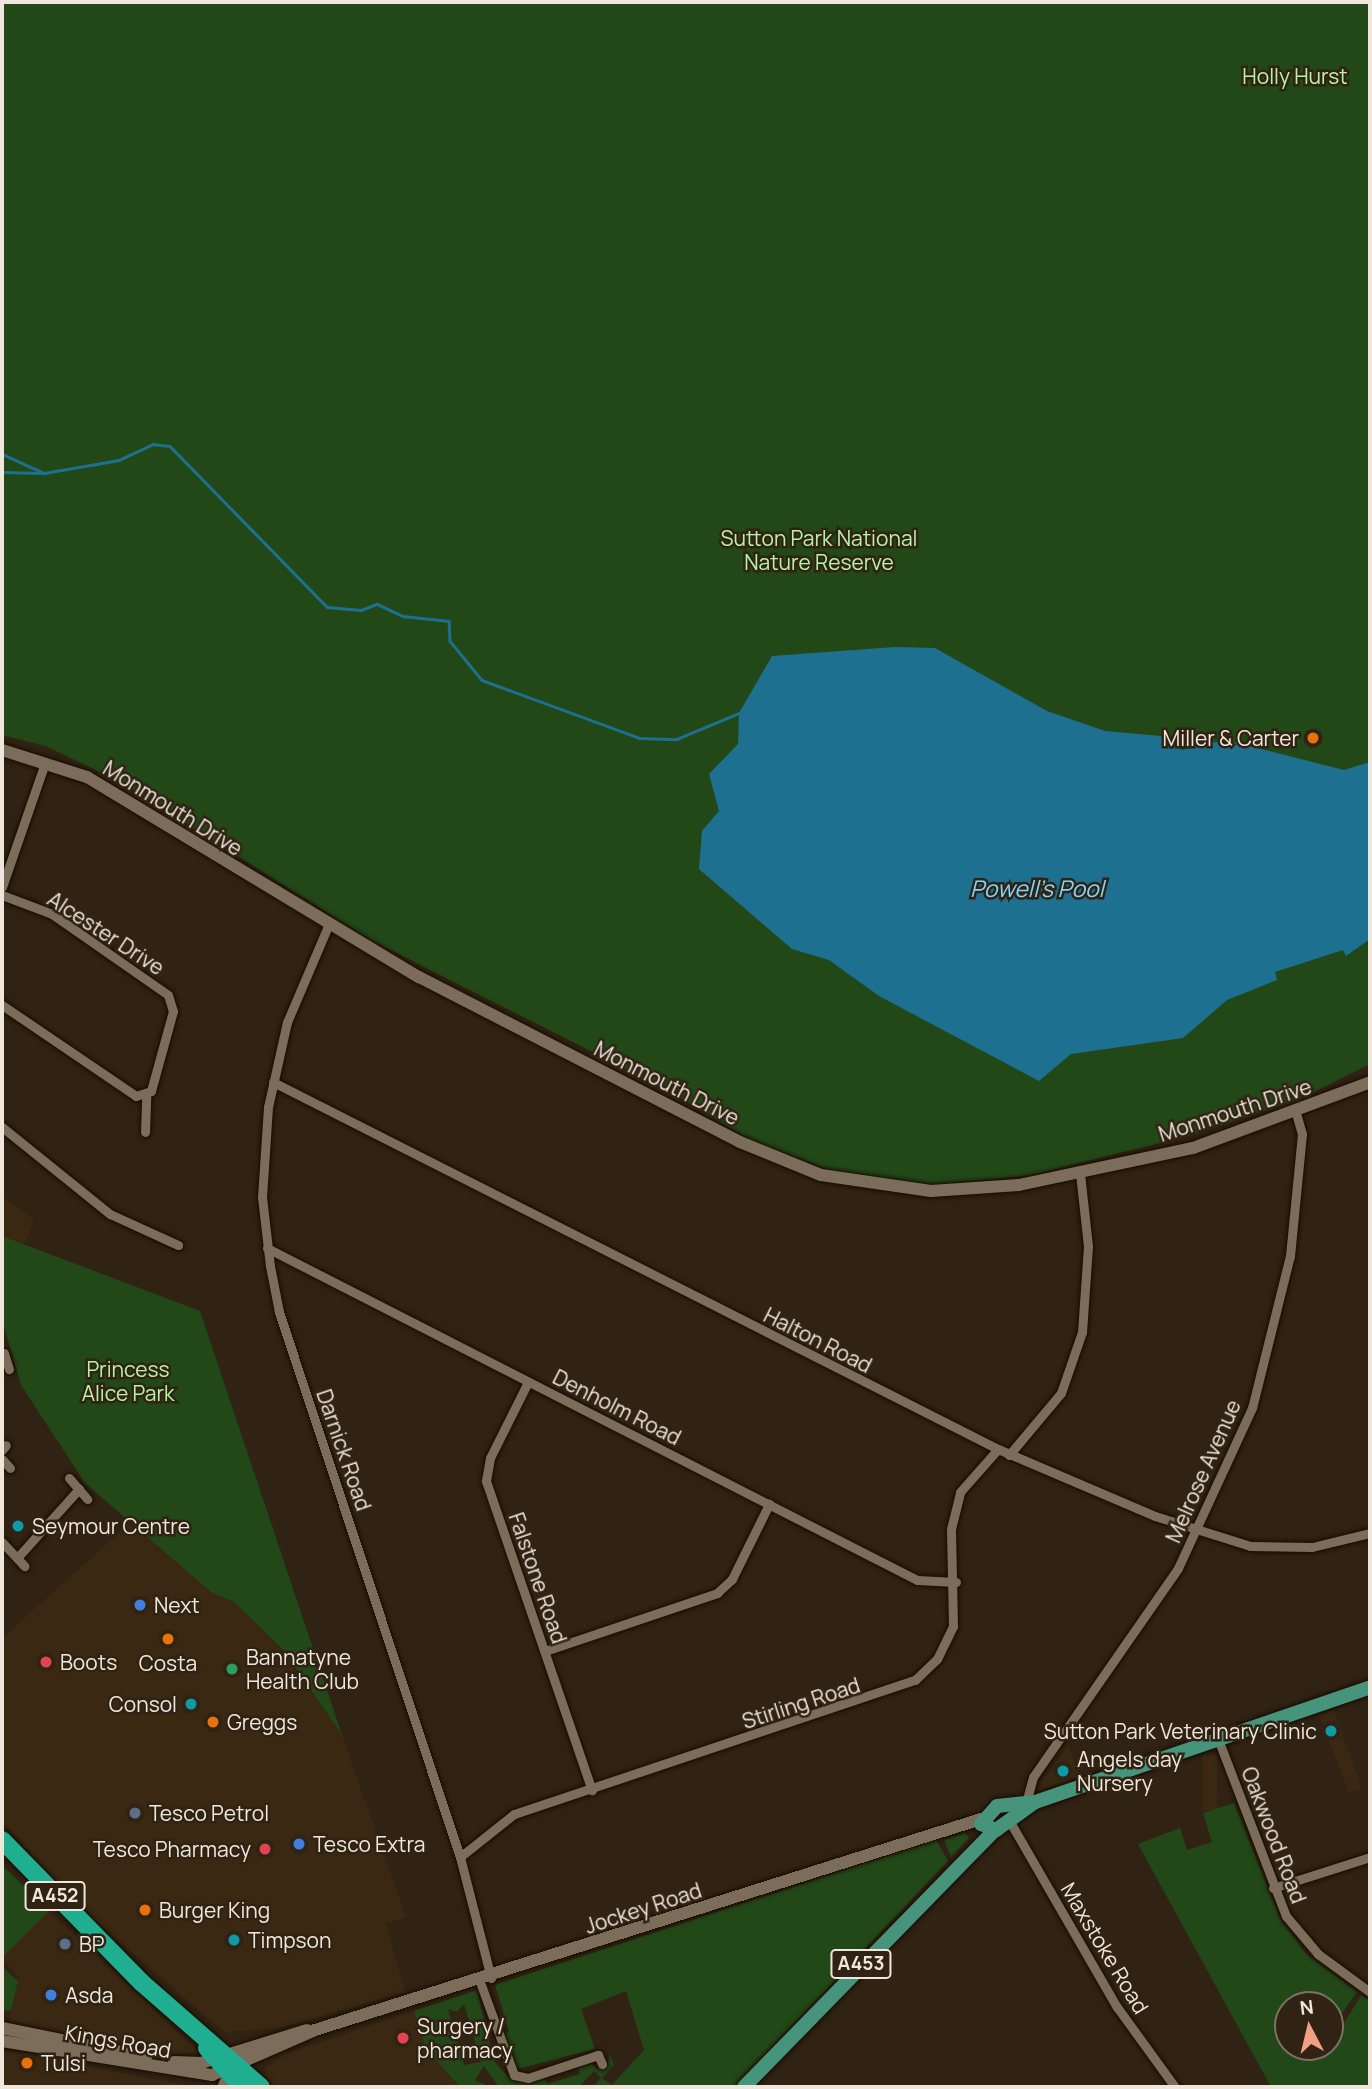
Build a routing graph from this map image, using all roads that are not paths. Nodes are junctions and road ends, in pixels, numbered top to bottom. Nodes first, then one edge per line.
1 (2, 750) edge
2 (45, 763) junction
3 (2, 887) edge
4 (2, 895) edge
5 (328, 926) junction
6 (2, 1005) edge
7 (273, 1082) junction
8 (1370, 1082) edge
9 (146, 1096) junction
10 (1295, 1110) junction
11 (2, 1127) edge
12 (145, 1132) dead end
13 (1080, 1174) junction
14 (178, 1245) dead end
15 (267, 1248) junction
16 (3, 1351) edge
17 (9, 1368) dead end
18 (528, 1382) junction
19 (998, 1449) junction
20 (1009, 1455) junction
21 (2, 1459) edge
22 (10, 1468) dead end
23 (69, 1478) dead end
24 (79, 1489) junction
25 (88, 1499) dead end
26 (769, 1504) junction
27 (1198, 1531) junction
28 (1370, 1533) edge
29 (2, 1542) edge
30 (17, 1558) junction
31 (24, 1566) dead end
32 (956, 1582) junction
33 (545, 1651) junction
34 (1370, 1687) edge
35 (1218, 1739) junction
36 (592, 1790) junction
37 (1030, 1803) junction
38 (1010, 1816) junction
39 (985, 1825) junction
40 (2, 1840) edge
41 (460, 1857) junction
42 (1370, 1857) edge
43 (1273, 1888) junction
44 (486, 1981) junction
45 (1370, 1992) edge
46 (2, 2028) edge
47 (2, 2040) edge
48 (603, 2057) dead end
49 (227, 2067) edge
50 (242, 2087) edge
51 (261, 2087) edge
52 (744, 2087) edge
53 (1175, 2087) edge

1 - 2 street, Monmouth Drive
2 - 3 street
2 - 5 street, Monmouth Drive
4 - 9 street, Alcester Drive
5 - 7 street, Darnick Road
5 - 13 street, Monmouth Drive
6 - 9 street
7 - 15 street, Darnick Road
7 - 19 street, Halton Road
8 - 10 street, Monmouth Drive
9 - 12 street, Alcester Drive
10 - 13 street, Monmouth Drive
10 - 27 street, Melrose Avenue
11 - 14 street
13 - 20 street
15 - 18 street, Denholm Road
15 - 41 street, Darnick Road
16 - 17 street
18 - 26 street, Denholm Road
18 - 33 street, Falstone Road
19 - 20 street, Halton Road
19 - 32 street, Stirling Road
20 - 27 street, Halton Road
21 - 22 street
23 - 24 street
24 - 25 street
24 - 30 street
26 - 32 street, Denholm Road
26 - 33 street
27 - 28 street, Halton Road
27 - 37 street, Melrose Avenue
29 - 30 street
30 - 31 street
32 - 36 street, Stirling Road
33 - 36 street, Falstone Road
34 - 35 main road
35 - 37 main road
35 - 43 street, Oakwood Road
36 - 41 street, Stirling Road
37 - 38 main road
38 - 39 main road
38 - 39 main road
38 - 53 street, Maxstoke Road
39 - 44 street, Jockey Road
39 - 52 main road, A453
40 - 49 highway, A452
41 - 44 street, Darnick Road
42 - 43 street
43 - 45 street, Oakwood Road
44 - 48 street, Darnick Road
44 - 49 street, Jockey Road
46 - 49 street, Kings Road
47 - 49 street, Kings Road
49 - 50 highway, A452
49 - 51 highway, A452

